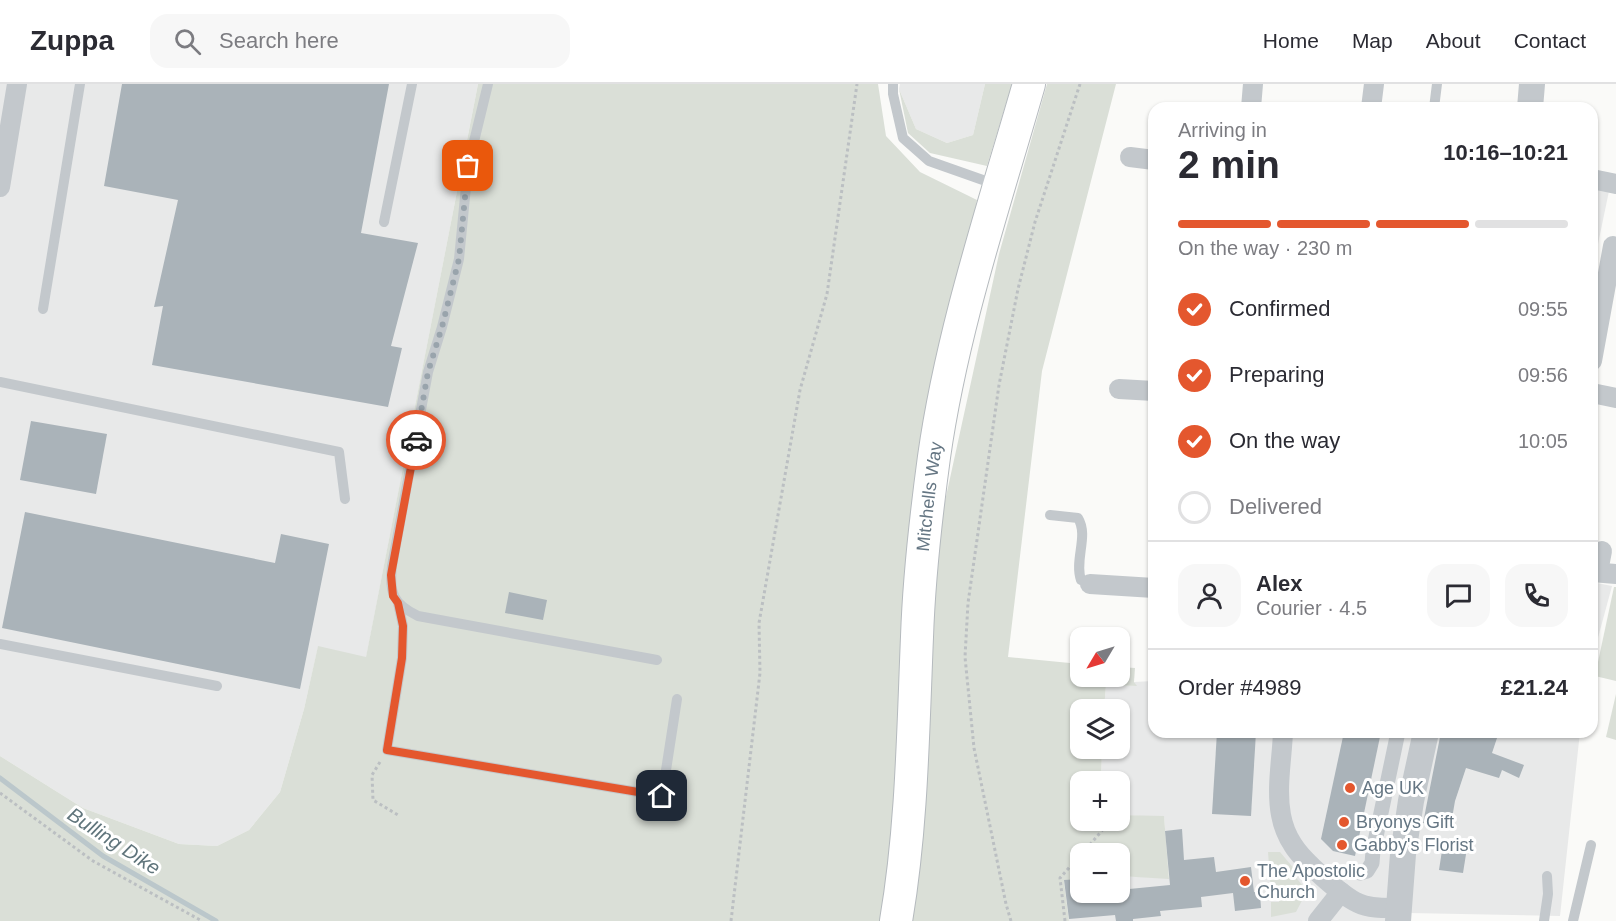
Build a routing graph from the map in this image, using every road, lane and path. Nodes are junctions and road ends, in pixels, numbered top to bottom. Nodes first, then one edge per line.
1 (17, 84) edge
2 (80, 84) edge
3 (412, 84) edge
4 (488, 84) edge
5 (857, 84) edge
6 (893, 84) edge
7 (1029, 84) edge
8 (1080, 84) edge
9 (1253, 84) edge
10 (1374, 84) edge
11 (1437, 84) edge
12 (1532, 84) edge
13 (1252, 102) edge
14 (1372, 102) edge
15 (1435, 102) edge
16 (1530, 102) edge
17 (1130, 157) dead end
18 (1148, 159) edge
19 (1598, 180) edge
20 (1616, 184) edge
21 (1000, 186) junction
22 (0, 187) edge
23 (384, 222) dead end
24 (1613, 246) dead end
25 (1610, 294) edge
26 (43, 309) dead end
27 (1598, 339) edge
28 (0, 382) edge
29 (1119, 389) dead end
30 (1148, 391) edge
31 (1598, 394) edge
32 (1616, 398) edge
33 (345, 499) dead end
34 (1050, 515) dead end
35 (1602, 551) dead end
36 (1602, 573) edge
37 (1090, 584) joint
38 (1148, 588) edge
39 (398, 603) junction
40 (0, 644) edge
41 (657, 660) dead end
42 (217, 686) dead end
43 (677, 699) dead end
44 (1283, 738) edge
45 (1397, 738) edge
46 (1425, 738) edge
47 (387, 750) junction
48 (0, 793) edge
49 (398, 815) dead end
50 (1101, 831) edge
51 (1091, 843) edge
52 (1591, 845) dead end
53 (1070, 867) edge
54 (1360, 873) dead end
55 (1547, 876) dead end
56 (1341, 892) junction
57 (1399, 914) edge
58 (202, 921) edge
59 (731, 921) edge
60 (896, 921) edge
61 (1011, 921) edge
62 (1065, 921) edge
63 (1318, 921) edge
64 (1544, 921) edge
65 (1574, 921) edge

1 - 22 street
2 - 26 lane
3 - 23 lane
4 - 39 lane
5 - 59 path
6 - 21 lane
7 - 21 main road, Mitchells Way
8 - 61 path
9 - 13 street
10 - 14 street
11 - 15 lane
12 - 16 street
17 - 18 street
19 - 20 street
21 - 60 main road, Mitchells Way
24 - 25 street
25 - 27 street
28 - 33 lane
29 - 30 street
31 - 32 street
34 - 37 lane
35 - 36 street
37 - 38 street
39 - 41 lane
39 - 47 lane
40 - 42 lane
43 - 47 lane
44 - 56 street
45 - 54 street
46 - 57 street
47 - 49 path
48 - 58 path
50 - 51 path
52 - 65 lane
53 - 62 path
55 - 64 lane
56 - 57 street
56 - 63 street

